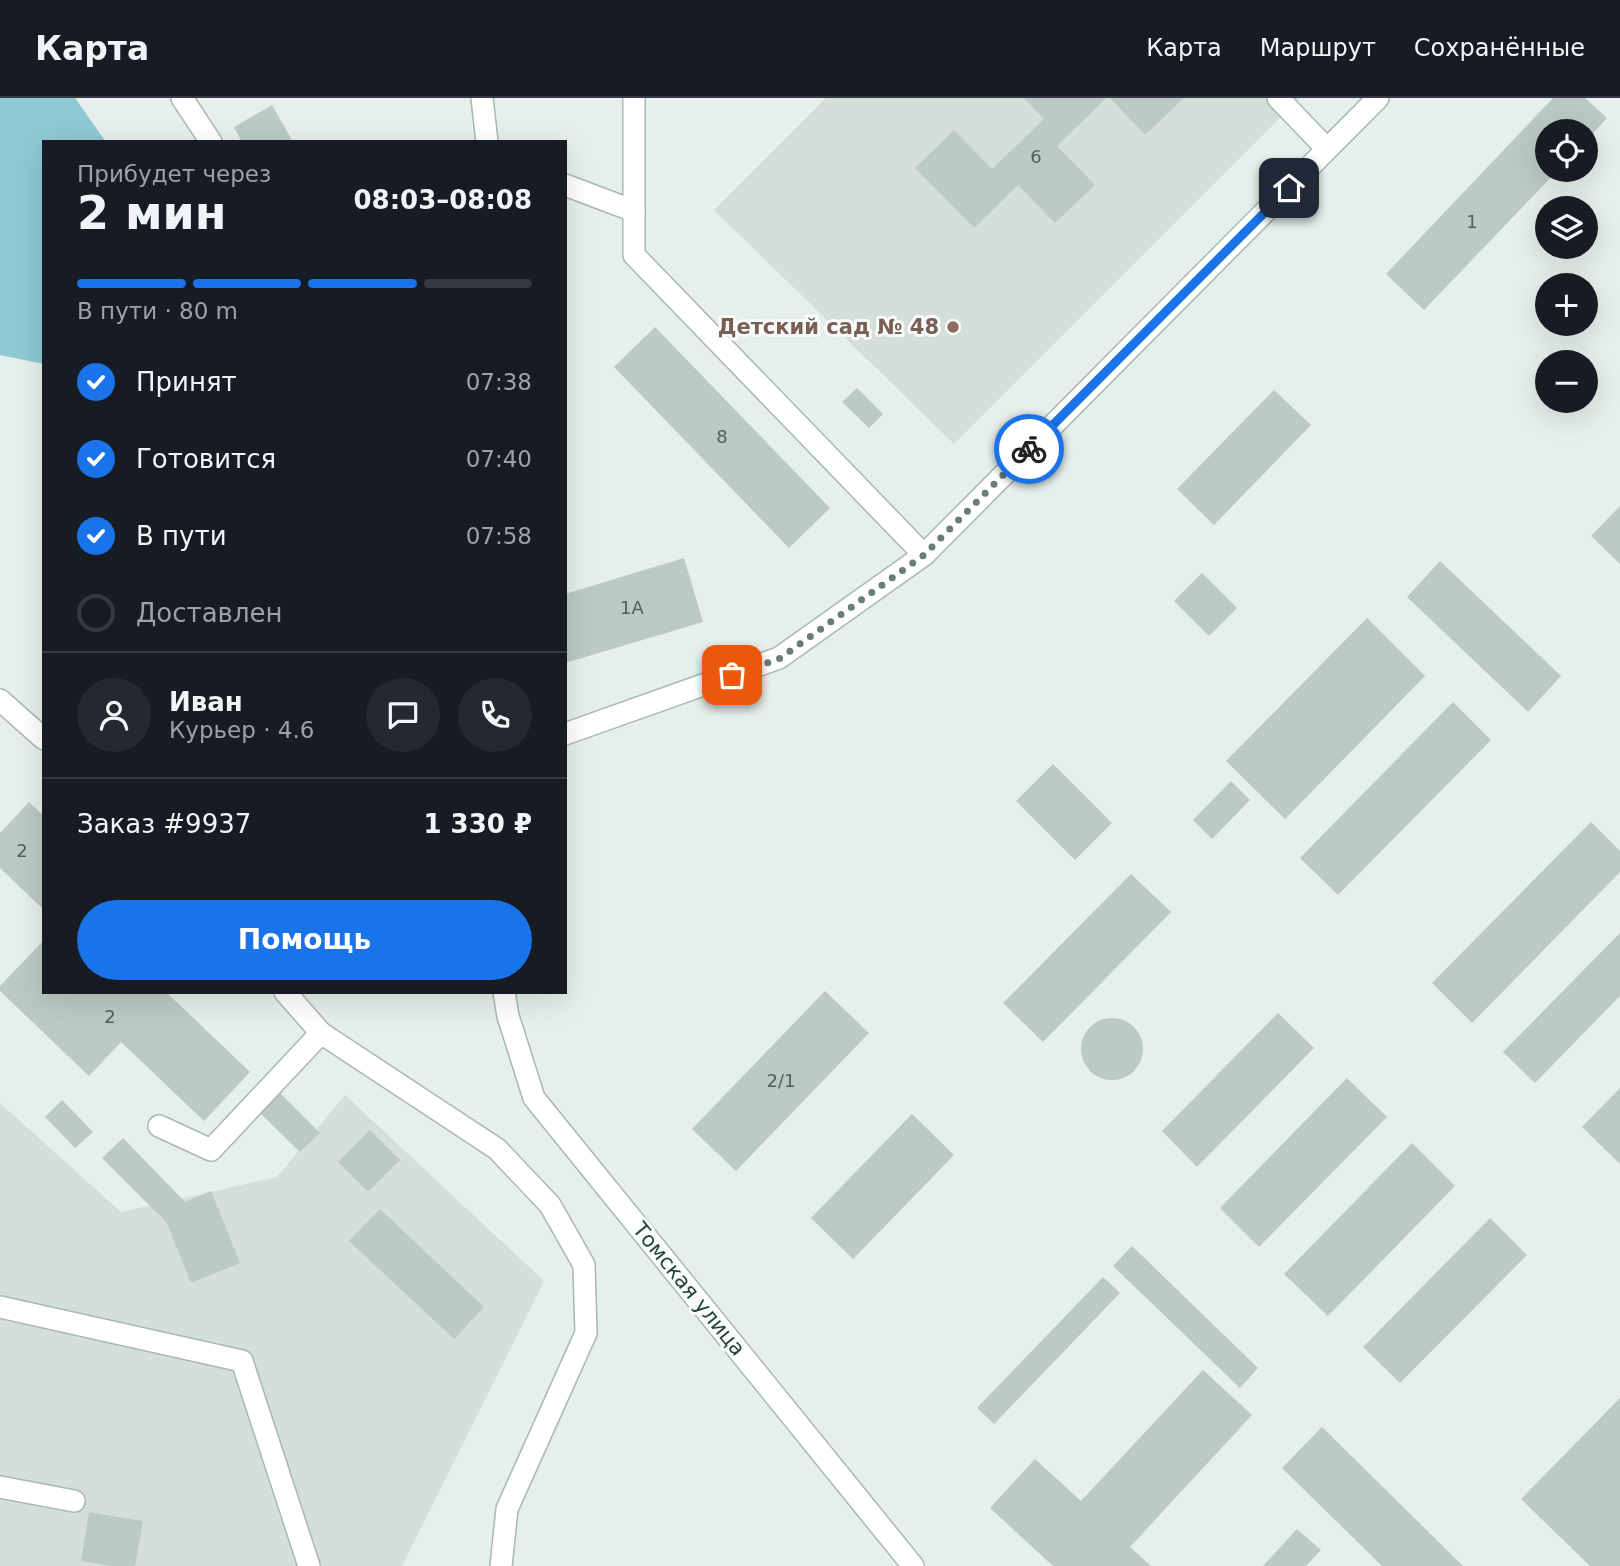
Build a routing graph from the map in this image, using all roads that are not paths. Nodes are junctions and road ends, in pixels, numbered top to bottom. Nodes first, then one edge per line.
1 (182, 98) edge
2 (482, 98) edge
3 (634, 98) edge
4 (1278, 98) edge
5 (1378, 98) edge
6 (210, 140) edge
7 (487, 140) edge
8 (1327, 149) junction
9 (567, 186) edge
10 (634, 211) junction
11 (924, 555) junction
12 (0, 700) edge
13 (567, 733) edge
14 (42, 737) edge
15 (287, 994) edge
16 (504, 994) edge
17 (321, 1032) junction
18 (159, 1126) dead end
19 (0, 1307) edge
20 (0, 1488) edge
21 (74, 1501) dead end
22 (309, 1566) edge
23 (501, 1566) edge
24 (913, 1566) edge

1 - 6 street
2 - 7 street
3 - 10 street
4 - 8 street
5 - 8 street
8 - 11 street
9 - 10 street
10 - 11 street
11 - 13 street
12 - 14 street
15 - 17 street
16 - 24 street, Томская улица
17 - 18 street
17 - 23 street
19 - 22 street
20 - 21 street

